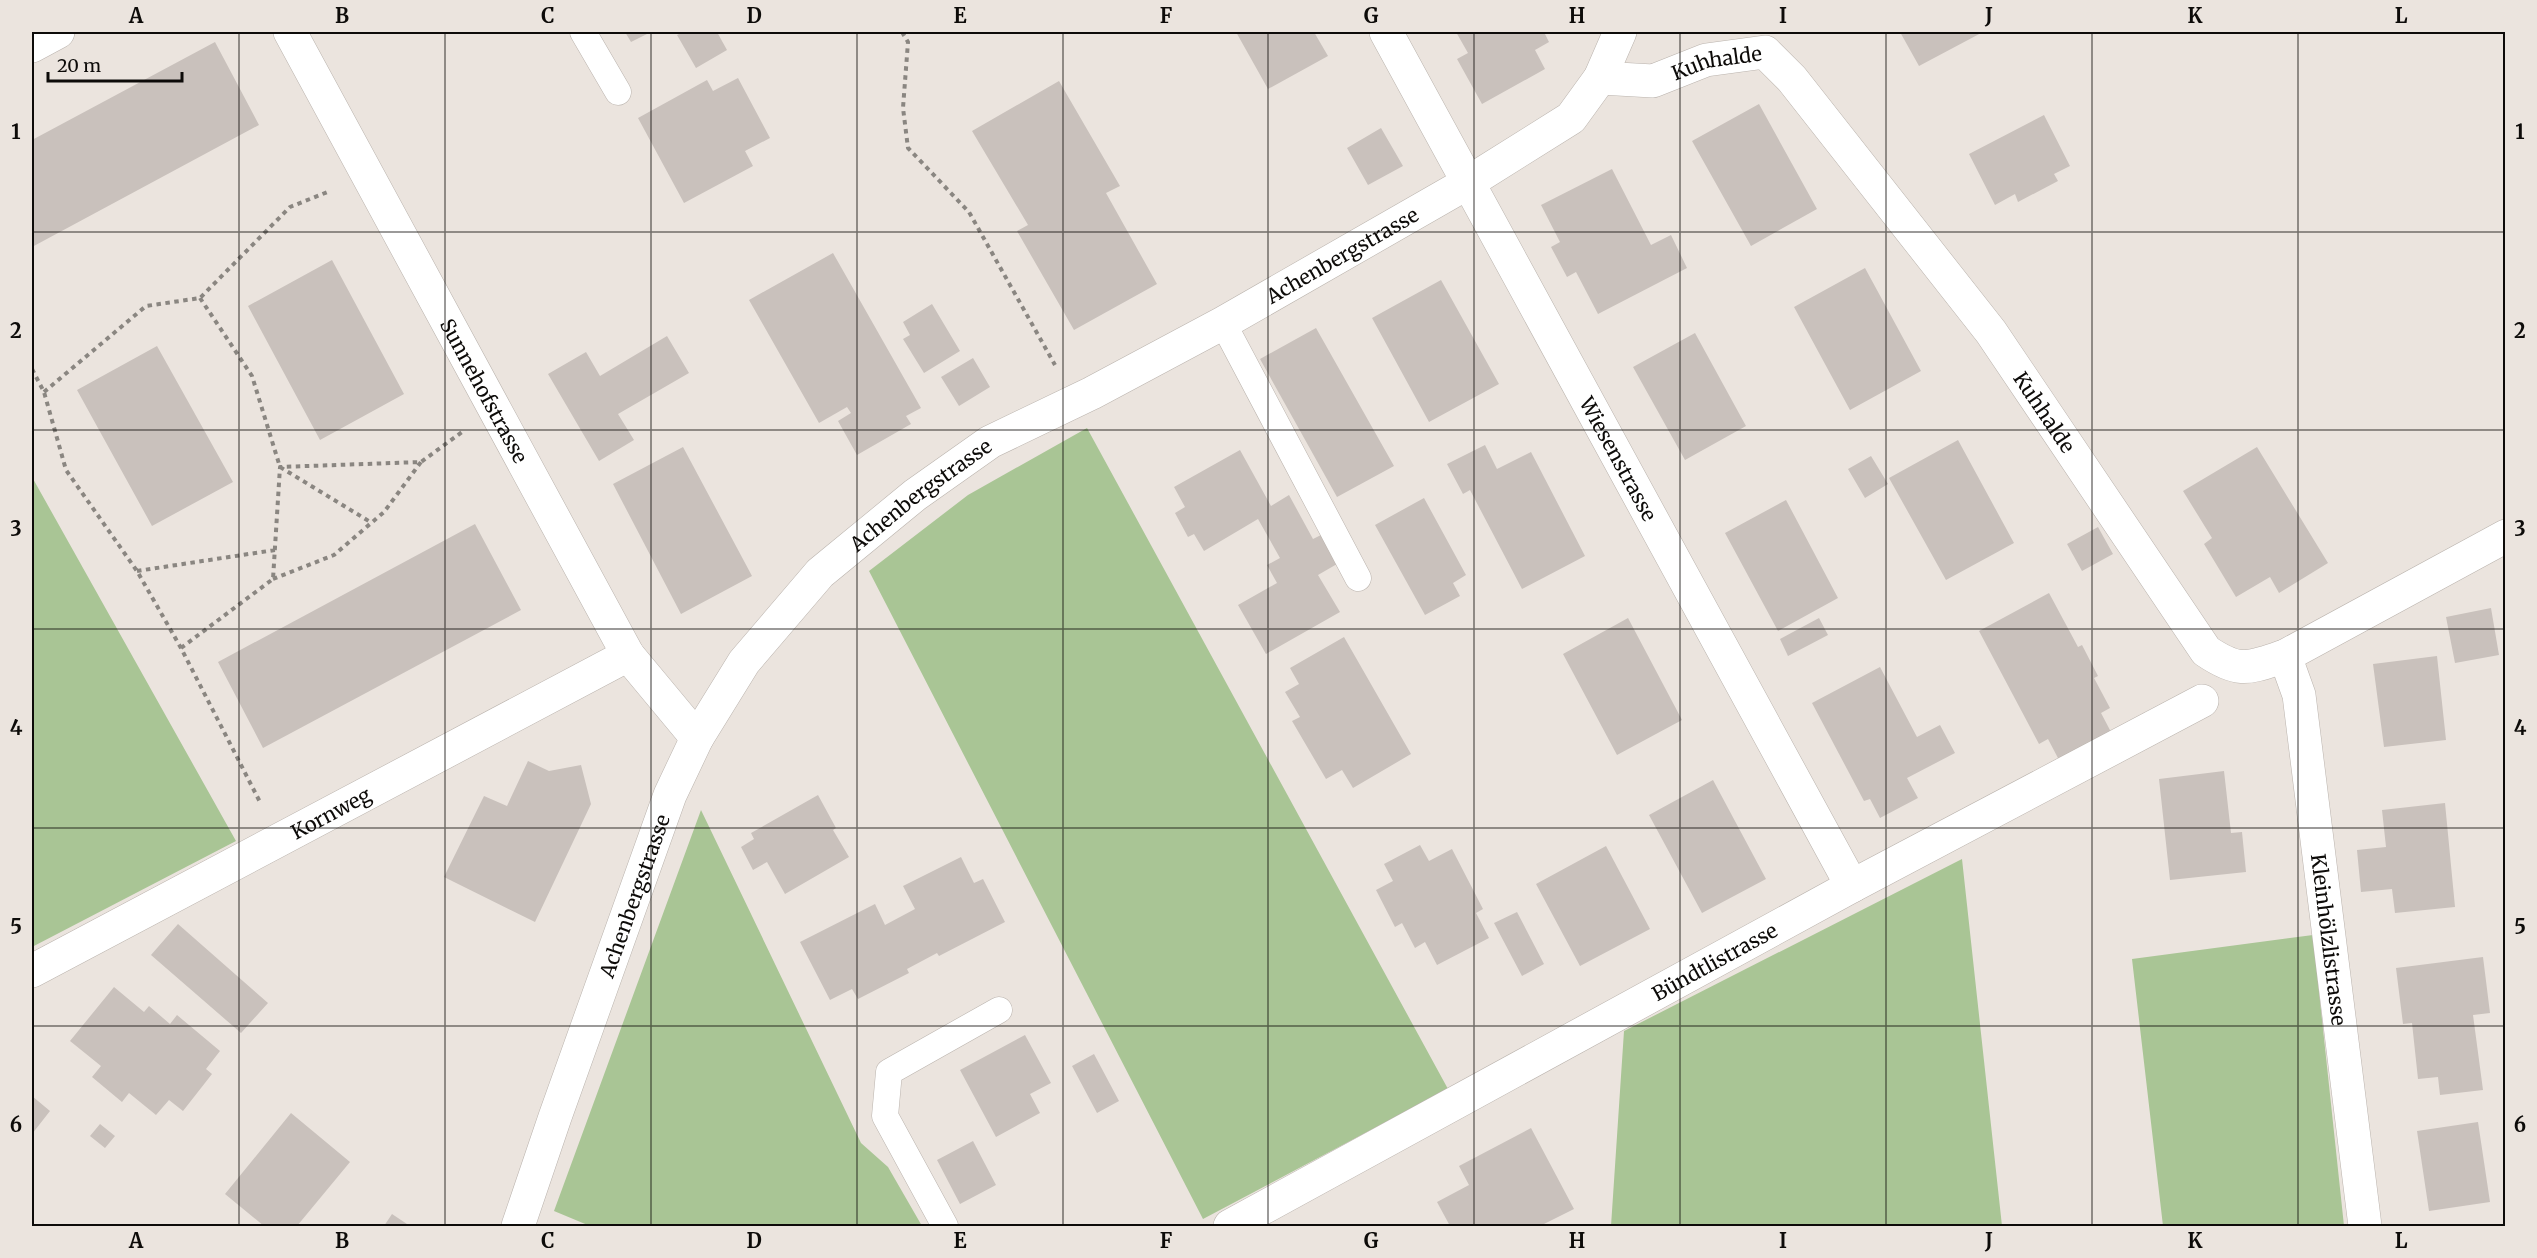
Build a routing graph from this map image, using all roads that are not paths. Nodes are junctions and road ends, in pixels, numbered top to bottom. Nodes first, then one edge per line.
1 (58, 32) edge
2 (290, 32) edge
3 (583, 32) edge
4 (1386, 32) edge
5 (1620, 32) edge
6 (32, 46) edge
7 (1600, 78) junction
8 (618, 92) dead end
9 (1469, 182) junction
10 (1223, 323) junction
11 (2505, 536) edge
12 (1358, 578) dead end
13 (628, 655) junction
14 (2285, 656) junction
15 (2202, 702) dead end
16 (697, 738) junction
17 (1852, 886) junction
18 (32, 971) edge
19 (999, 1010) dead end
20 (518, 1227) edge
21 (945, 1227) edge
22 (1230, 1227) edge
23 (2365, 1227) edge

1 - 6 street
2 - 13 street, Sunnehofstrasse
3 - 8 lane
4 - 9 street, Wiesenstrasse
5 - 7 street, Achenbergstrasse
7 - 9 street, Achenbergstrasse
7 - 14 street, Kuhhalde
9 - 10 street, Achenbergstrasse
9 - 17 street, Wiesenstrasse
10 - 12 lane
10 - 16 street, Achenbergstrasse
11 - 14 street, Kuhhalde
13 - 16 street, Sunnehofstrasse
13 - 18 street, Kornweg
14 - 23 street, Kleinhölzlistrasse
15 - 17 street, Bündtlistrasse
16 - 20 street, Achenbergstrasse
17 - 22 street, Bündtlistrasse
19 - 21 lane

